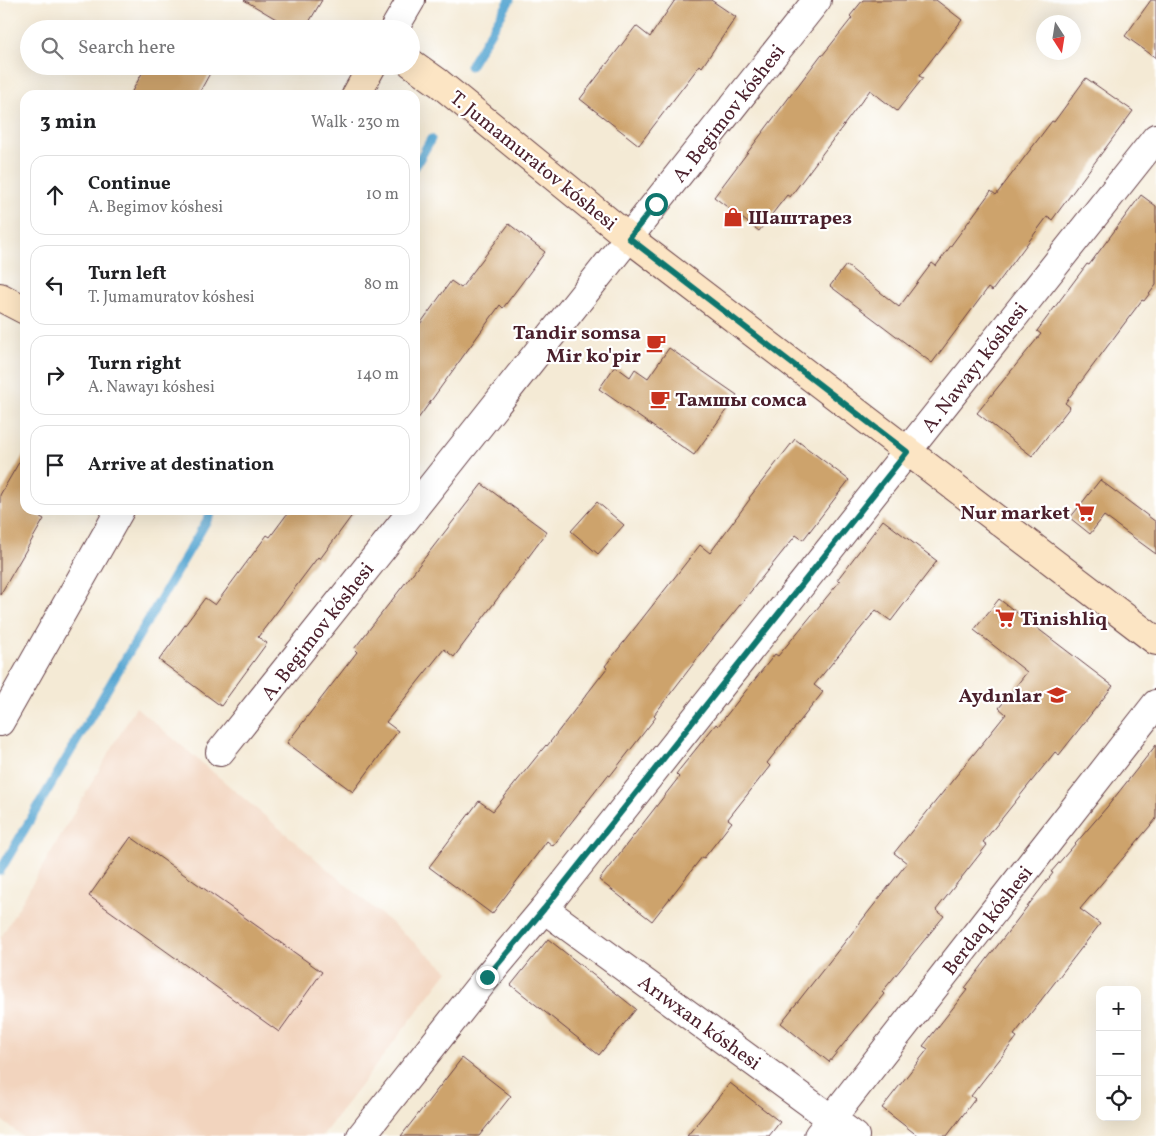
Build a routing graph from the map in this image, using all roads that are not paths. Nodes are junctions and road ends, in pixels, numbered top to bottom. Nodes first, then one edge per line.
1 (411, 0) edge
2 (817, 0) edge
3 (399, 20) edge
4 (420, 69) edge
5 (367, 75) edge
6 (359, 90) edge
7 (1156, 138) edge
8 (629, 238) junction
9 (0, 297) edge
10 (20, 307) edge
11 (907, 452) junction
12 (420, 501) edge
13 (117, 515) edge
14 (409, 515) edge
15 (1156, 642) edge
16 (1156, 704) edge
17 (0, 722) edge
18 (220, 752) dead end
19 (544, 909) junction
20 (825, 1127) edge
21 (362, 1136) edge
22 (855, 1136) edge

1 - 3 street
2 - 8 street, A. Begimov kóshesi
4 - 8 main road, T. Jumamuratov kóshesi
5 - 6 main road
7 - 11 street, A. Nawayı kóshesi
8 - 11 main road, T. Jumamuratov kóshesi
8 - 12 street, A. Begimov kóshesi
9 - 10 main road
11 - 15 main road, T. Jumamuratov kóshesi
11 - 19 street, A. Nawayı kóshesi
13 - 17 street
14 - 18 street, A. Begimov kóshesi
16 - 20 street, Berdaq kóshesi
19 - 20 street, Arıwxan kóshesi
19 - 21 street, A. Nawayı kóshesi
20 - 22 street, Arıwxan kóshesi

